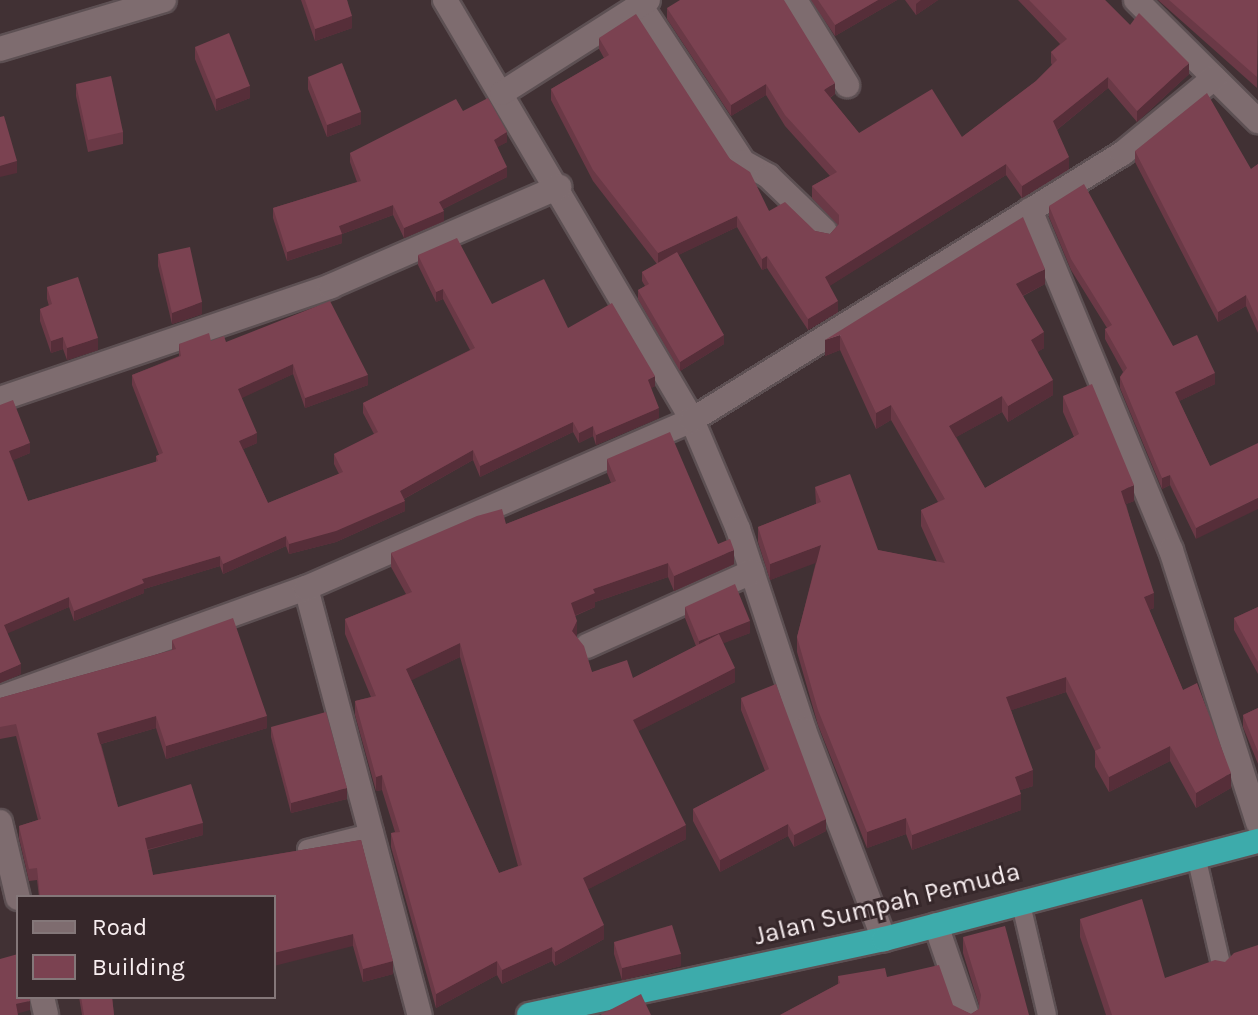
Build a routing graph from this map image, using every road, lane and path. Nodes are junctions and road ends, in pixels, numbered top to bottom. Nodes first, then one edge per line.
1 (164, 0) edge
2 (445, 0) edge
3 (795, 0) edge
4 (1141, 2) edge
5 (644, 3) edge
6 (0, 49) edge
7 (1214, 78) junction
8 (847, 85) dead end
9 (502, 93) junction
10 (1258, 121) edge
11 (559, 187) junction
12 (1030, 210) junction
13 (825, 231) edge
14 (0, 399) edge
15 (692, 420) junction
16 (752, 572) junction
17 (306, 588) junction
18 (587, 646) edge
19 (0, 698) edge
20 (0, 822) edge
21 (1258, 822) edge
22 (374, 832) junction
23 (1258, 841) edge
24 (307, 849) edge
25 (1196, 856) junction
26 (17, 895) edge
27 (1020, 900) junction
28 (936, 925) junction
29 (884, 939) junction
30 (1222, 969) edge
31 (420, 1015) edge
32 (529, 1015) edge
33 (967, 1015) edge
34 (1047, 1015) edge

1 - 6 street
2 - 9 street
3 - 8 street
4 - 7 street
5 - 9 street
5 - 13 street
7 - 10 street
7 - 12 street
9 - 11 street
11 - 14 street
11 - 15 street
12 - 15 street
12 - 21 street
15 - 16 street
15 - 17 street
16 - 18 street
16 - 29 street
17 - 19 street
17 - 22 street
20 - 26 street
22 - 24 lane
22 - 31 street
23 - 25 highway, Jalan Sumpah Pemuda
25 - 27 highway, Jalan Sumpah Pemuda
25 - 30 lane
27 - 28 highway, Jalan Sumpah Pemuda
27 - 34 lane
28 - 29 highway, Jalan Sumpah Pemuda
28 - 33 street
29 - 32 highway, Jalan Sumpah Pemuda

